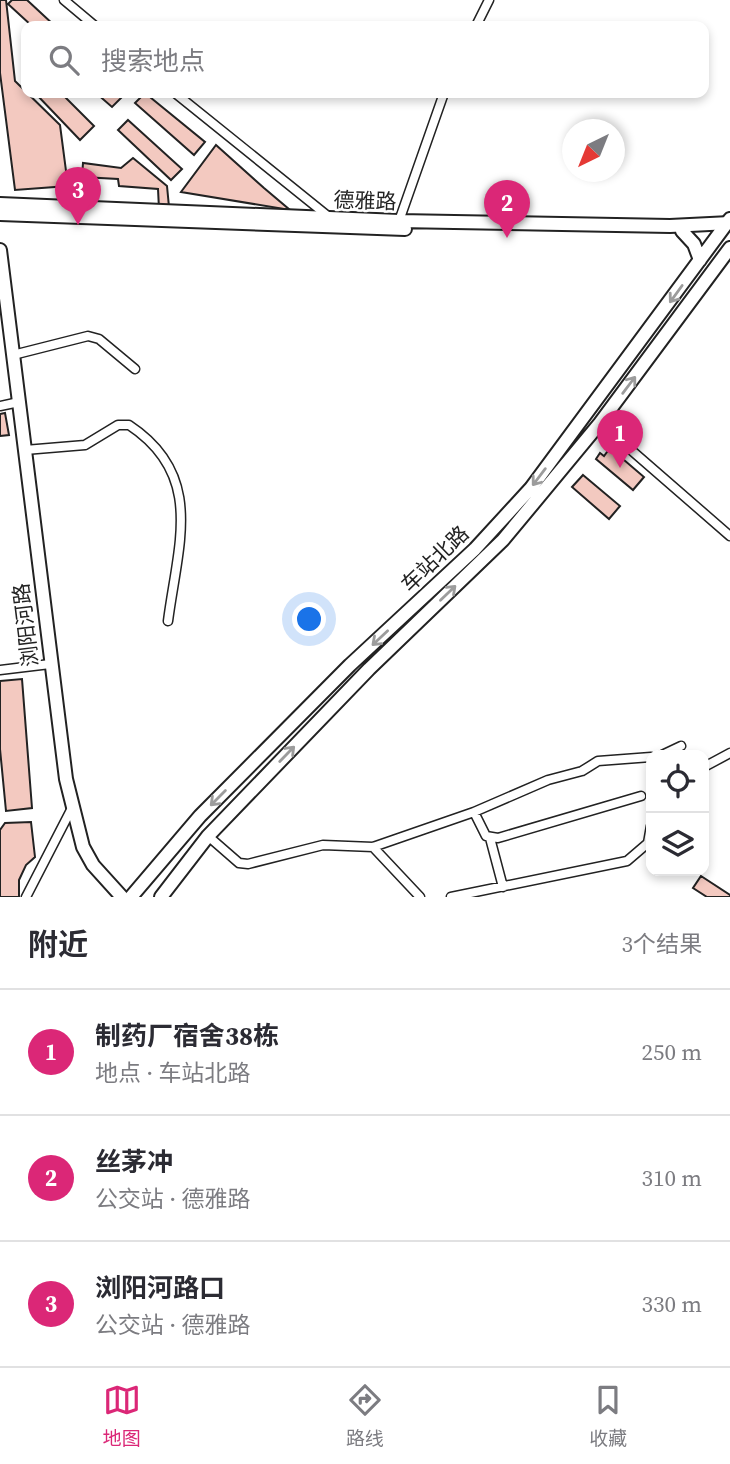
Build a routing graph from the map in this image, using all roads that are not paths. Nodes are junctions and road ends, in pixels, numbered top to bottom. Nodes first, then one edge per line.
1 (64, 0) edge
2 (489, 0) edge
3 (89, 21) edge
4 (478, 21) edge
5 (181, 98) edge
6 (442, 98) edge
7 (0, 204) edge
8 (0, 214) edge
9 (331, 219) junction
10 (399, 221) junction
11 (728, 226) edge
12 (682, 231) junction
13 (730, 248) edge
14 (0, 250) edge
15 (701, 260) junction
16 (730, 260) edge
17 (713, 272) junction
18 (13, 355) junction
19 (135, 369) dead end
20 (19, 402) junction
21 (0, 406) edge
22 (600, 423) junction
23 (25, 450) junction
24 (730, 536) edge
25 (168, 621) dead end
26 (50, 664) junction
27 (0, 670) edge
28 (681, 746) dead end
29 (673, 750) edge
30 (730, 753) edge
31 (646, 757) edge
32 (709, 764) edge
33 (641, 796) dead end
34 (73, 806) junction
35 (474, 813) junction
36 (208, 836) junction
37 (490, 838) junction
38 (646, 845) edge
39 (373, 848) junction
40 (503, 887) junction
41 (26, 897) edge
42 (122, 897) edge
43 (131, 897) edge
44 (161, 897) edge
45 (420, 897) edge
46 (451, 897) edge

1 - 3 street
2 - 4 street
5 - 9 street
6 - 10 street
7 - 9 street, 德雅路
8 - 12 street, 德雅路
9 - 10 street, 德雅路
10 - 11 street, 德雅路
11 - 12 street, 德雅路
11 - 15 street, 车站北路
12 - 15 street
13 - 17 street, 车站北路
14 - 18 street, 浏阳河路
15 -> 43 street, 车站北路
16 - 17 street
22 -> 17 street, 车站北路
18 - 19 street
18 - 20 street, 浏阳河路
20 - 21 street
20 - 23 street, 浏阳河路
22 - 24 street
36 -> 22 street, 车站北路
23 - 25 street
23 - 26 street, 浏阳河路
26 - 27 street
26 - 34 street, 浏阳河路
28 - 29 street
30 - 32 street
31 - 35 street
33 - 37 street
34 - 41 street
34 - 42 street, 浏阳河路
35 - 37 street
35 - 39 street
36 - 39 street
36 - 44 street, 车站北路
37 - 40 street
38 - 40 street
39 - 45 street
40 - 46 street

